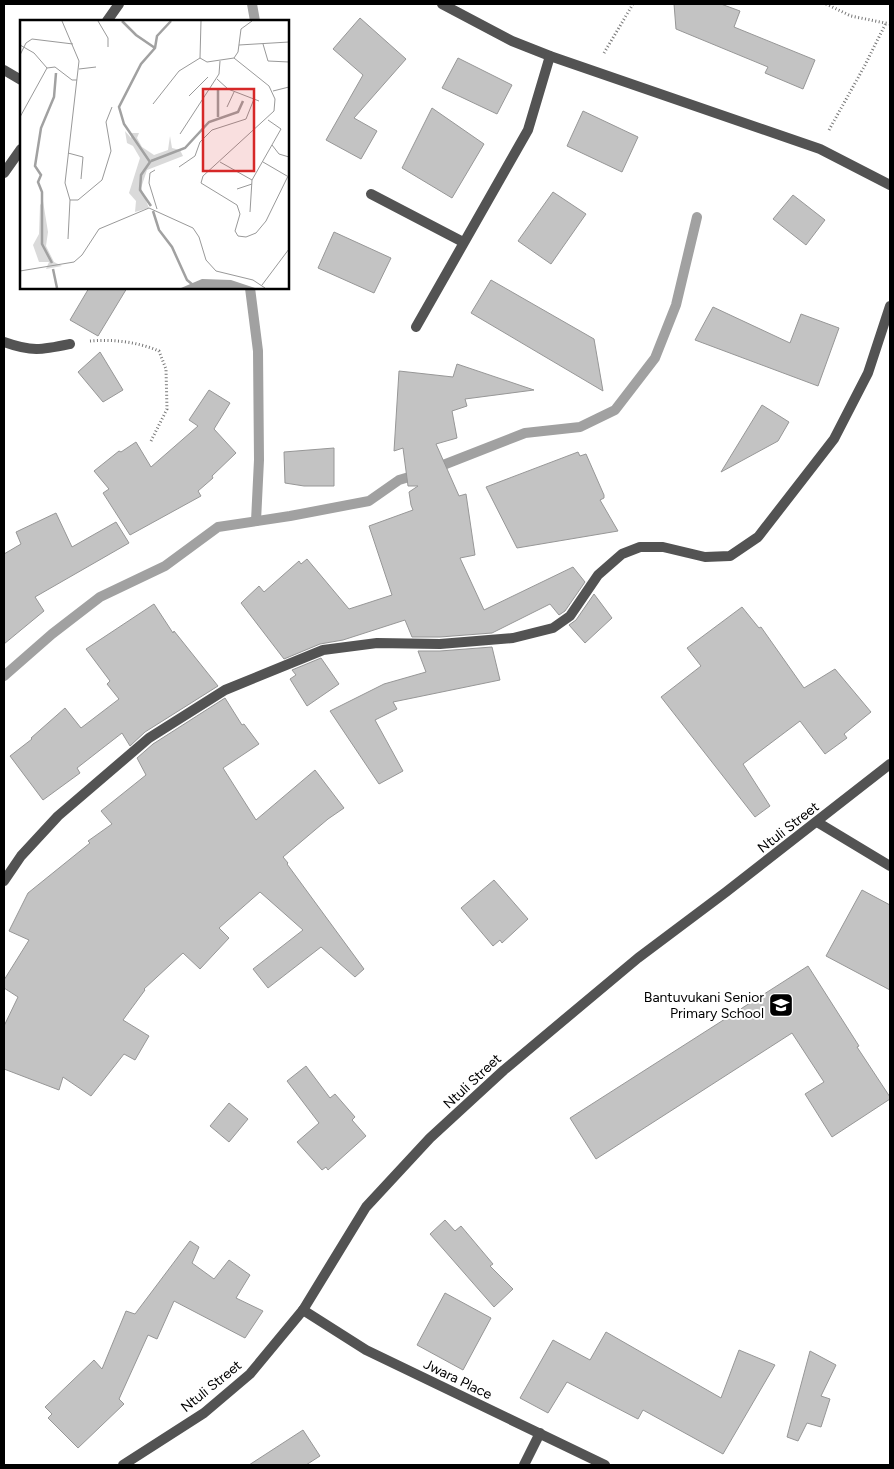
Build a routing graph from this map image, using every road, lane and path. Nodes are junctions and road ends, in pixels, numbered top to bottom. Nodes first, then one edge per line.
1 (118, 4) edge
2 (442, 4) edge
3 (633, 4) edge
4 (826, 4) edge
5 (108, 20) edge
6 (888, 23) edge
7 (604, 54) dead end
8 (550, 56) junction
9 (4, 70) edge
10 (20, 79) edge
11 (827, 135) dead end
12 (20, 150) edge
13 (4, 173) edge
14 (890, 185) edge
15 (371, 194) dead end
16 (464, 242) junction
17 (890, 306) edge
18 (416, 327) dead end
19 (4, 342) edge
20 (70, 344) joint
21 (150, 444) dead end
22 (890, 764) edge
23 (817, 822) junction
24 (890, 866) edge
25 (4, 881) edge
26 (303, 1310) junction
27 (540, 1434) junction
28 (126, 1465) edge
29 (524, 1465) edge
30 (605, 1465) edge

1 - 5 street
2 - 8 street
3 - 7 path
4 - 6 path
6 - 11 path
8 - 14 street
8 - 16 street
9 - 10 street
12 - 13 street
15 - 16 street
16 - 18 street
17 - 25 street
19 - 20 street
20 - 21 path
22 - 23 street, Ntuli Street
23 - 24 street
23 - 26 street, Ntuli Street
26 - 27 street, Jwara Place
26 - 28 street, Ntuli Street
27 - 29 street
27 - 30 street, Jwara Place

